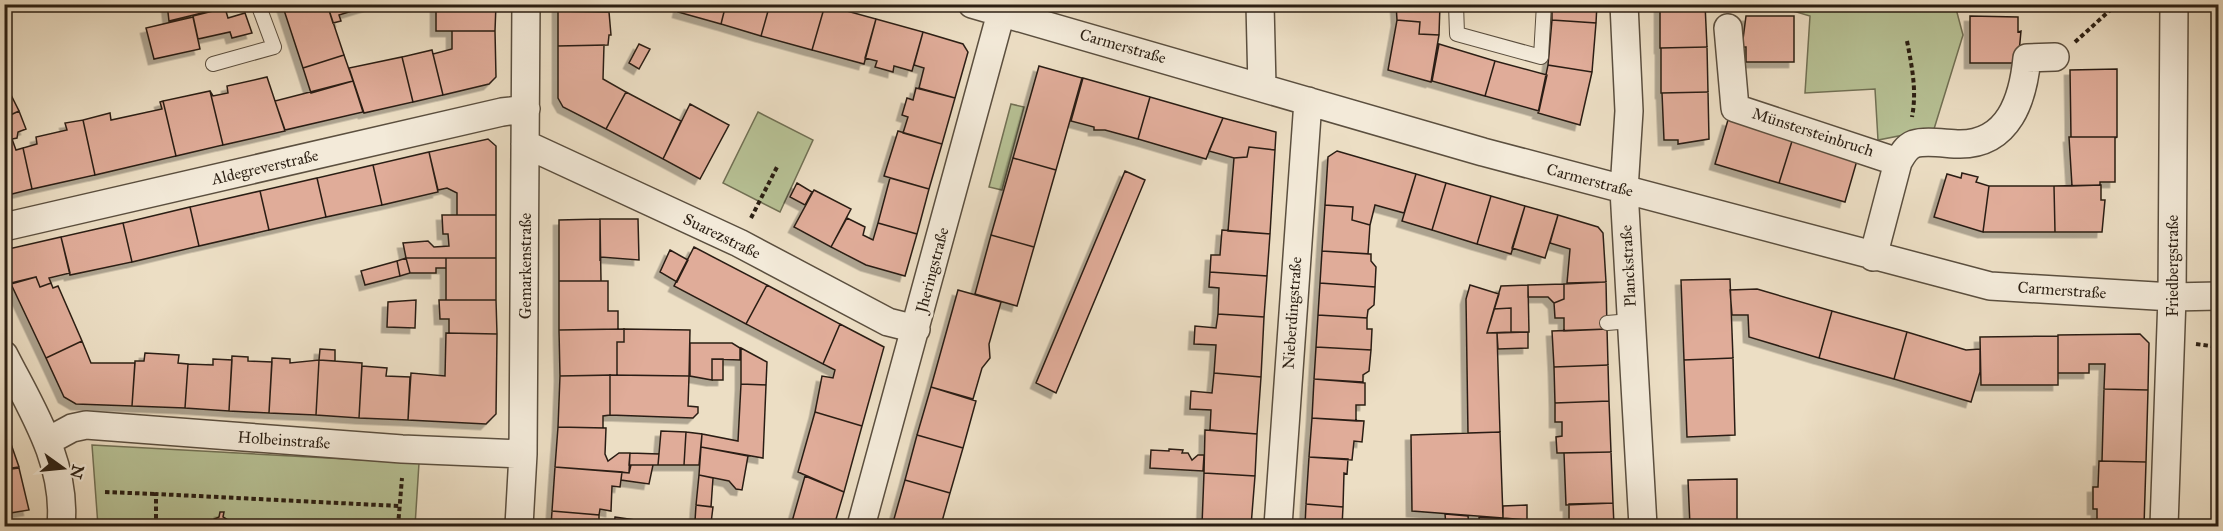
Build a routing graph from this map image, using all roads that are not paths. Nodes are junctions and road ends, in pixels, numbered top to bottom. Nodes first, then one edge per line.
1 (258, 4) edge
2 (526, 4) edge
3 (1260, 4) edge
4 (1456, 4) edge
5 (1544, 4) edge
6 (1624, 4) edge
7 (2174, 4) edge
8 (986, 8) edge
9 (1728, 28) dead end
10 (2055, 57) dead end
11 (213, 63) dead end
12 (1262, 87) junction
13 (1308, 101) junction
14 (526, 109) junction
15 (525, 144) junction
16 (1906, 153) junction
17 (1624, 190) junction
18 (4, 227) edge
19 (1873, 257) junction
20 (2218, 296) edge
21 (2172, 297) junction
22 (916, 329) junction
23 (4, 355) edge
24 (48, 441) junction
25 (523, 454) junction
26 (61, 526) edge
27 (519, 526) edge
28 (861, 526) edge
29 (1278, 526) edge
30 (1643, 526) edge
31 (2164, 526) edge

1 - 11 lane
2 - 14 street, Gemarkenstraße
3 - 12 street
4 - 5 lane
6 - 17 street, Planckstraße
7 - 21 street, Friedbergstraße
8 - 12 street, Carmerstraße
8 - 22 street, Jheringstraße
9 - 16 street, Münstersteinbruch
10 - 16 street, Münstersteinbruch
12 - 13 street, Carmerstraße
13 - 17 street, Carmerstraße
13 - 29 street, Nieberdingstraße
14 - 15 street, Gemarkenstraße
14 - 18 street, Aldegreverstraße
15 - 22 street, Suarezstraße
15 - 25 street, Gemarkenstraße
16 - 19 street
17 - 19 street, Carmerstraße
17 - 30 street, Planckstraße
19 - 21 street, Carmerstraße
20 - 21 street, Carmerstraße
21 - 31 street, Friedbergstraße
22 - 28 street, Jheringstraße
23 - 24 street
24 - 25 street, Holbeinstraße
24 - 26 street
25 - 27 street, Gemarkenstraße

